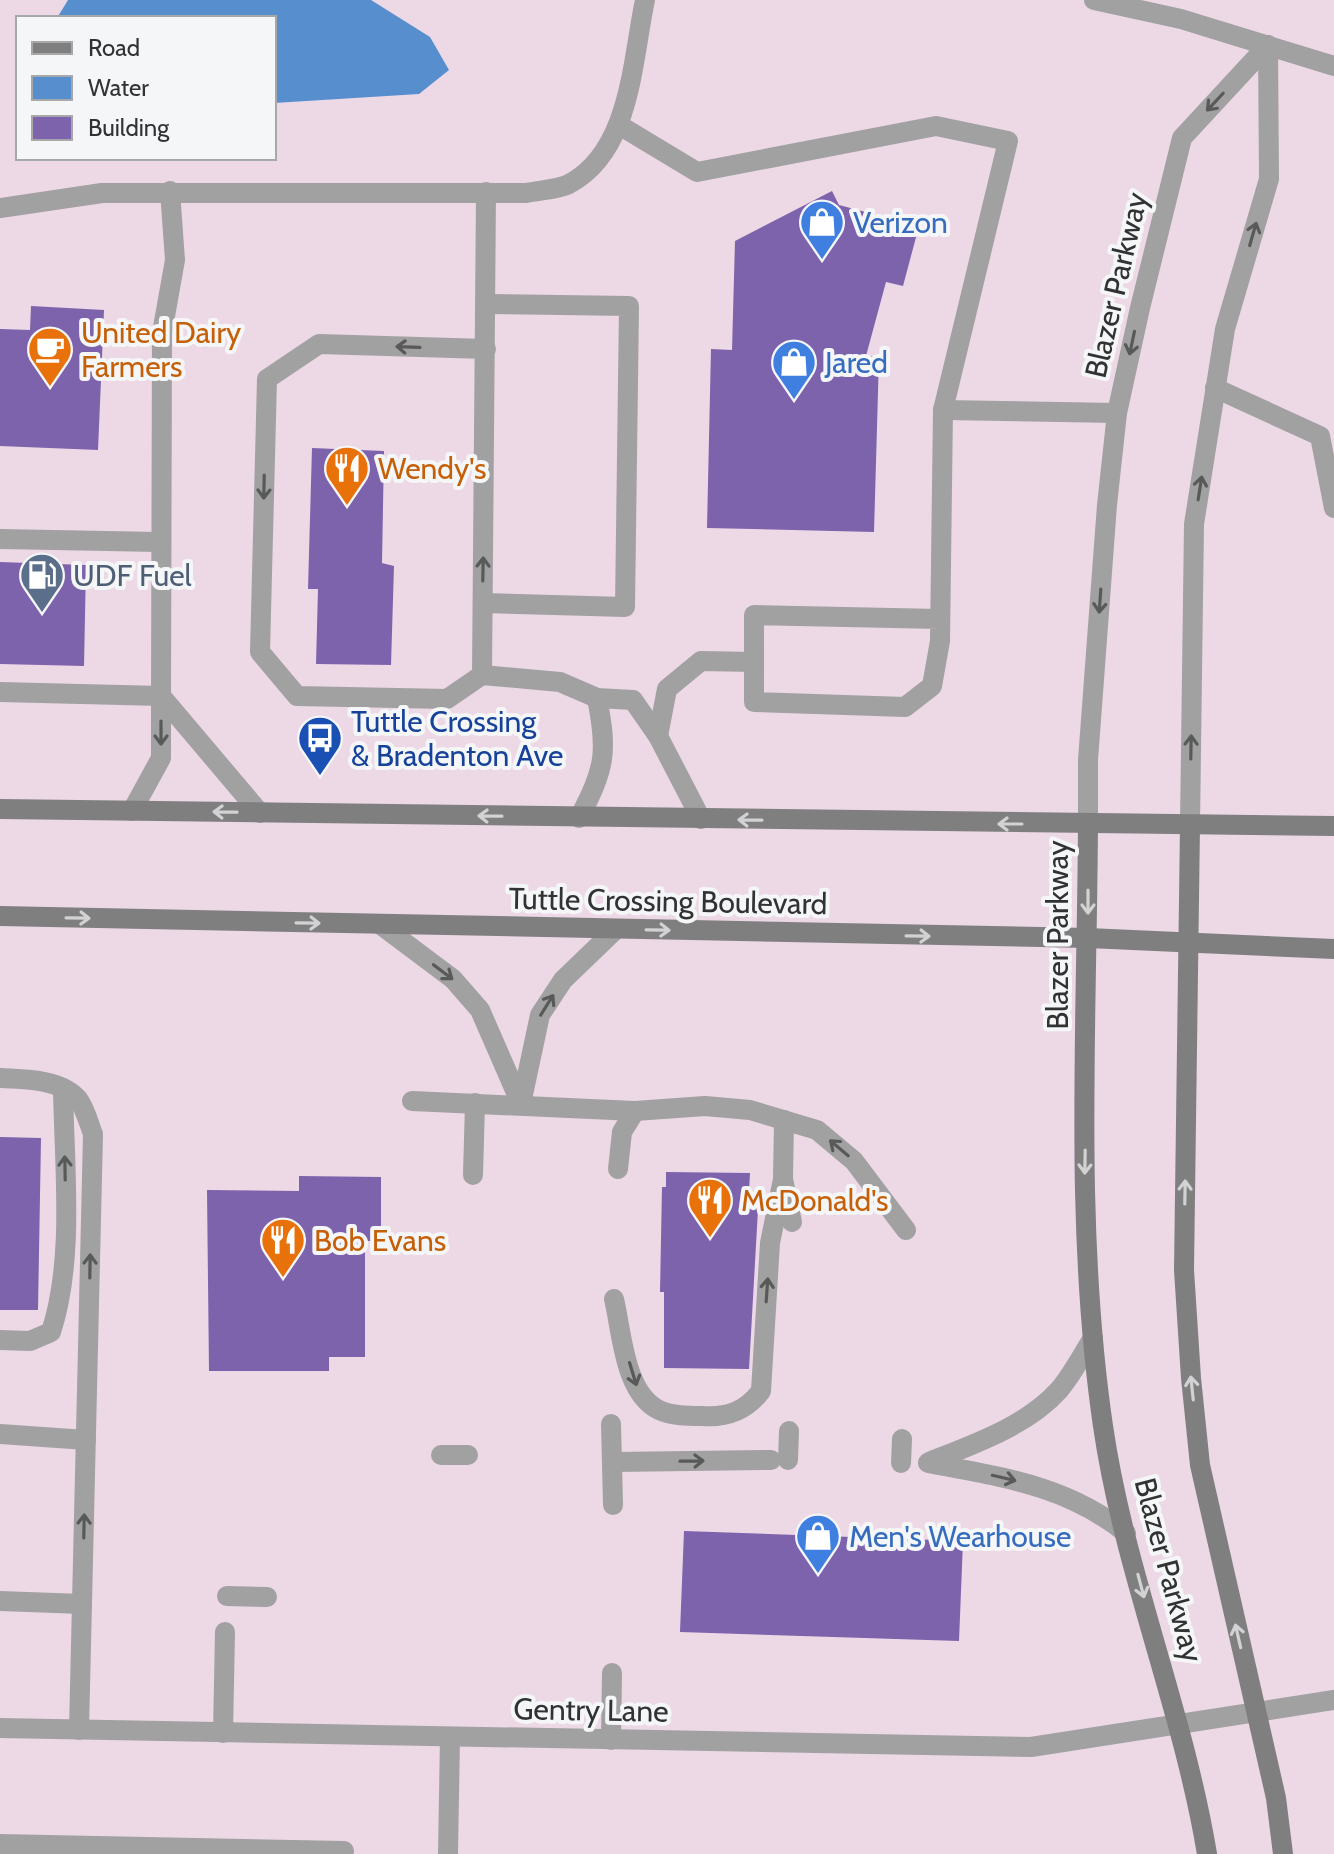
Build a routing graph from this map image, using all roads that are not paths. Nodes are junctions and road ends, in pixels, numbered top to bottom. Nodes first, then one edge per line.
1 (645, 0) edge
2 (1094, 0) edge
3 (1268, 45) junction
4 (1334, 66) edge
5 (619, 125) junction
6 (170, 191) junction
7 (486, 192) junction
8 (0, 208) edge
9 (487, 304) junction
10 (486, 349) junction
11 (1215, 388) junction
12 (943, 410) junction
13 (1117, 413) junction
14 (1327, 439) edge
15 (1334, 508) edge
16 (0, 539) edge
17 (159, 542) junction
18 (483, 603) junction
19 (940, 619) junction
20 (754, 662) junction
21 (482, 675) junction
22 (0, 692) edge
23 (161, 696) junction
24 (597, 698) junction
25 (658, 736) junction
26 (0, 809) edge
27 (132, 811) junction
28 (260, 813) junction
29 (579, 818) junction
30 (701, 819) junction
31 (1088, 824) junction
32 (1190, 825) junction
33 (1334, 826) edge
34 (0, 916) edge
35 (381, 925) junction
36 (615, 930) junction
37 (1088, 938) junction
38 (1189, 943) junction
39 (1334, 949) edge
40 (0, 1078) edge
41 (63, 1088) junction
42 (412, 1101) dead end
43 (475, 1103) junction
44 (521, 1104) junction
45 (635, 1111) junction
46 (784, 1120) junction
47 (618, 1169) dead end
48 (473, 1175) dead end
49 (783, 1179) junction
50 (792, 1222) dead end
51 (906, 1230) dead end
52 (614, 1299) dead end
53 (1093, 1338) junction
54 (0, 1340) edge
55 (611, 1424) dead end
56 (789, 1431) dead end
57 (0, 1434) edge
58 (902, 1439) dead end
59 (86, 1440) junction
60 (441, 1455) dead end
61 (468, 1455) dead end
62 (614, 1462) junction
63 (901, 1463) dead end
64 (613, 1505) dead end
65 (1126, 1533) junction
66 (227, 1596) dead end
67 (267, 1597) dead end
68 (0, 1601) edge
69 (82, 1604) junction
70 (225, 1632) dead end
71 (612, 1673) dead end
72 (1334, 1700) edge
73 (1255, 1712) junction
74 (1179, 1725) junction
75 (0, 1728) edge
76 (79, 1730) junction
77 (223, 1733) junction
78 (450, 1737) junction
79 (611, 1740) junction
80 (0, 1844) edge
81 (343, 1854) edge
82 (448, 1854) edge
83 (1207, 1854) edge
84 (1283, 1854) edge

1 - 5 street
2 - 3 street
3 - 4 street
11 -> 3 street, Blazer Parkway
3 -> 13 street, Blazer Parkway
5 - 7 street
5 - 12 street
6 - 7 street
6 - 8 street
6 - 17 street
7 - 9 street
9 - 10 street
9 - 18 street
18 -> 10 street
10 -> 21 street
11 - 14 street
32 -> 11 street, Blazer Parkway
12 - 13 street
12 - 19 street
13 -> 31 street, Blazer Parkway
14 - 15 street
16 - 17 street
17 - 23 street
18 - 21 street
19 - 20 street
19 - 20 street
20 - 25 street
21 - 24 street
22 - 23 street
23 -> 27 street
23 - 28 street
24 - 25 street
24 - 29 street
25 - 30 street
26 - 27 main road
28 -> 27 main road
29 -> 28 main road
29 - 30 main road
31 -> 30 main road
31 - 32 main road
31 -> 37 main road, Blazer Parkway
32 - 33 main road
32 - 38 main road, Blazer Parkway
34 -> 35 main road, Tuttle Crossing Boulevard
35 - 36 main road, Tuttle Crossing Boulevard
35 -> 44 street
36 -> 37 main road, Tuttle Crossing Boulevard
44 -> 36 street
37 - 38 main road, Tuttle Crossing Boulevard
37 -> 53 main road, Blazer Parkway
38 - 39 main road, Tuttle Crossing Boulevard
73 -> 38 main road, Blazer Parkway
40 - 41 street
54 -> 41 street
59 -> 41 street
42 - 43 street
43 - 44 street
43 - 48 street
44 - 45 street
45 - 46 street
45 - 47 street
46 - 49 street
51 -> 46 street
49 - 50 street
52 -> 49 street
53 - 65 main road, Blazer Parkway
53 -> 65 street
55 - 62 street
62 -> 56 street
57 - 59 street
58 - 63 street
69 -> 59 street
60 - 61 street
62 - 64 street
65 -> 74 main road, Blazer Parkway
66 - 67 street
68 - 69 street
69 - 76 street
70 - 77 street
71 - 79 street
72 - 73 street, Gentry Lane
73 - 74 street, Gentry Lane
73 - 84 main road, Blazer Parkway
74 - 79 street, Gentry Lane
74 - 83 main road, Blazer Parkway
75 - 76 street, Gentry Lane
76 - 77 street, Gentry Lane
77 - 78 street, Gentry Lane
78 - 79 street, Gentry Lane
78 - 82 street
80 - 81 street

